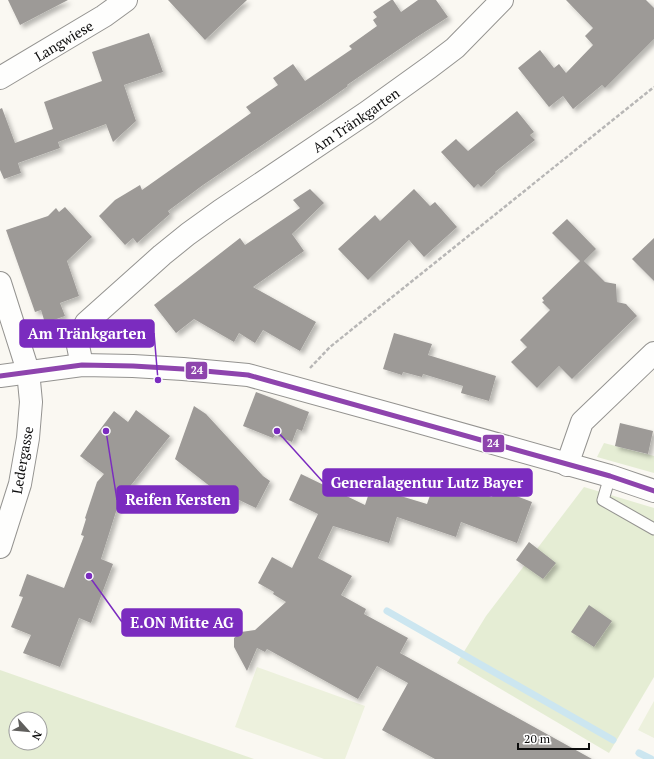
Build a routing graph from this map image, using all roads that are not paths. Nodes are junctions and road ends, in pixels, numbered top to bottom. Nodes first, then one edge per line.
1 (126, 0) edge
2 (502, 0) edge
3 (0, 78) edge
4 (0, 283) edge
5 (654, 353) edge
6 (82, 365) junction
7 (28, 371) junction
8 (0, 376) edge
9 (568, 465) junction
10 (610, 476) junction
11 (654, 491) edge
12 (654, 529) edge
13 (0, 547) edge

1 - 3 street, Langwiese
2 - 6 street, Am Tränkgarten
4 - 7 street, Ledergasse
5 - 9 street
6 - 7 street
6 - 9 street
7 - 8 street
7 - 13 street, Ledergasse
9 - 10 street
10 - 11 street
10 - 12 lane

